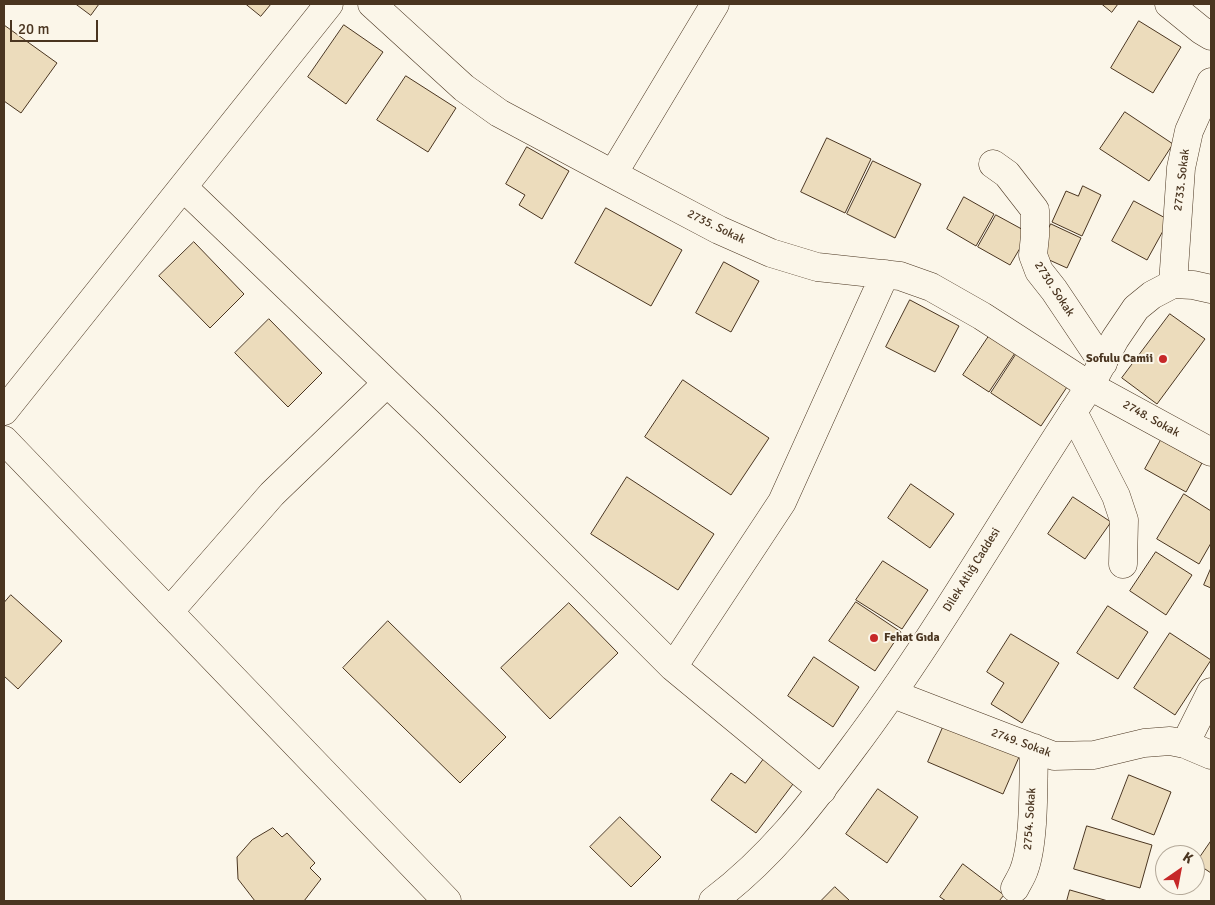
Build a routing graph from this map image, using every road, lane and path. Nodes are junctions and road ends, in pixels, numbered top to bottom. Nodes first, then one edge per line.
1 (329, 4) edge
2 (372, 4) edge
3 (716, 4) edge
4 (1169, 4) edge
5 (1211, 36) edge
6 (1211, 82) edge
7 (993, 164) dead end
8 (613, 174) junction
9 (183, 186) junction
10 (885, 274) junction
11 (1173, 284) junction
12 (1211, 289) edge
13 (1096, 375) junction
14 (387, 383) junction
15 (4, 411) edge
16 (1073, 412) junction
17 (4, 440) edge
18 (1211, 452) edge
19 (1123, 564) dead end
20 (169, 612) junction
21 (674, 667) junction
22 (1211, 692) edge
23 (893, 694) junction
24 (1185, 744) junction
25 (1034, 748) junction
26 (1211, 756) edge
27 (822, 790) junction
28 (1016, 888) dead end
29 (447, 901) edge
30 (713, 901) edge

1 - 9 street
2 - 8 street, 2735. Sokak
3 - 8 street
4 - 5 street
6 - 11 street, 2733. Sokak
7 - 13 street, 2730. Sokak
8 - 10 street, 2735. Sokak
9 - 14 street
9 - 15 street
10 - 13 street, 2735. Sokak
10 - 21 street
11 - 12 street
11 - 13 street, Dilek Atlığ Caddesi
13 - 16 street, Dilek Atlığ Caddesi
13 - 18 street, 2748. Sokak
14 - 20 street
14 - 21 street
16 - 19 street
16 - 23 street, Dilek Atlığ Caddesi
17 - 20 street
20 - 29 street
21 - 27 street
22 - 24 street
23 - 25 street, 2749. Sokak
23 - 27 street, Dilek Atlığ Caddesi
24 - 25 street, 2749. Sokak
24 - 26 street, 2749. Sokak
25 - 28 street, 2754. Sokak
27 - 30 street, Dilek Atlığ Caddesi

